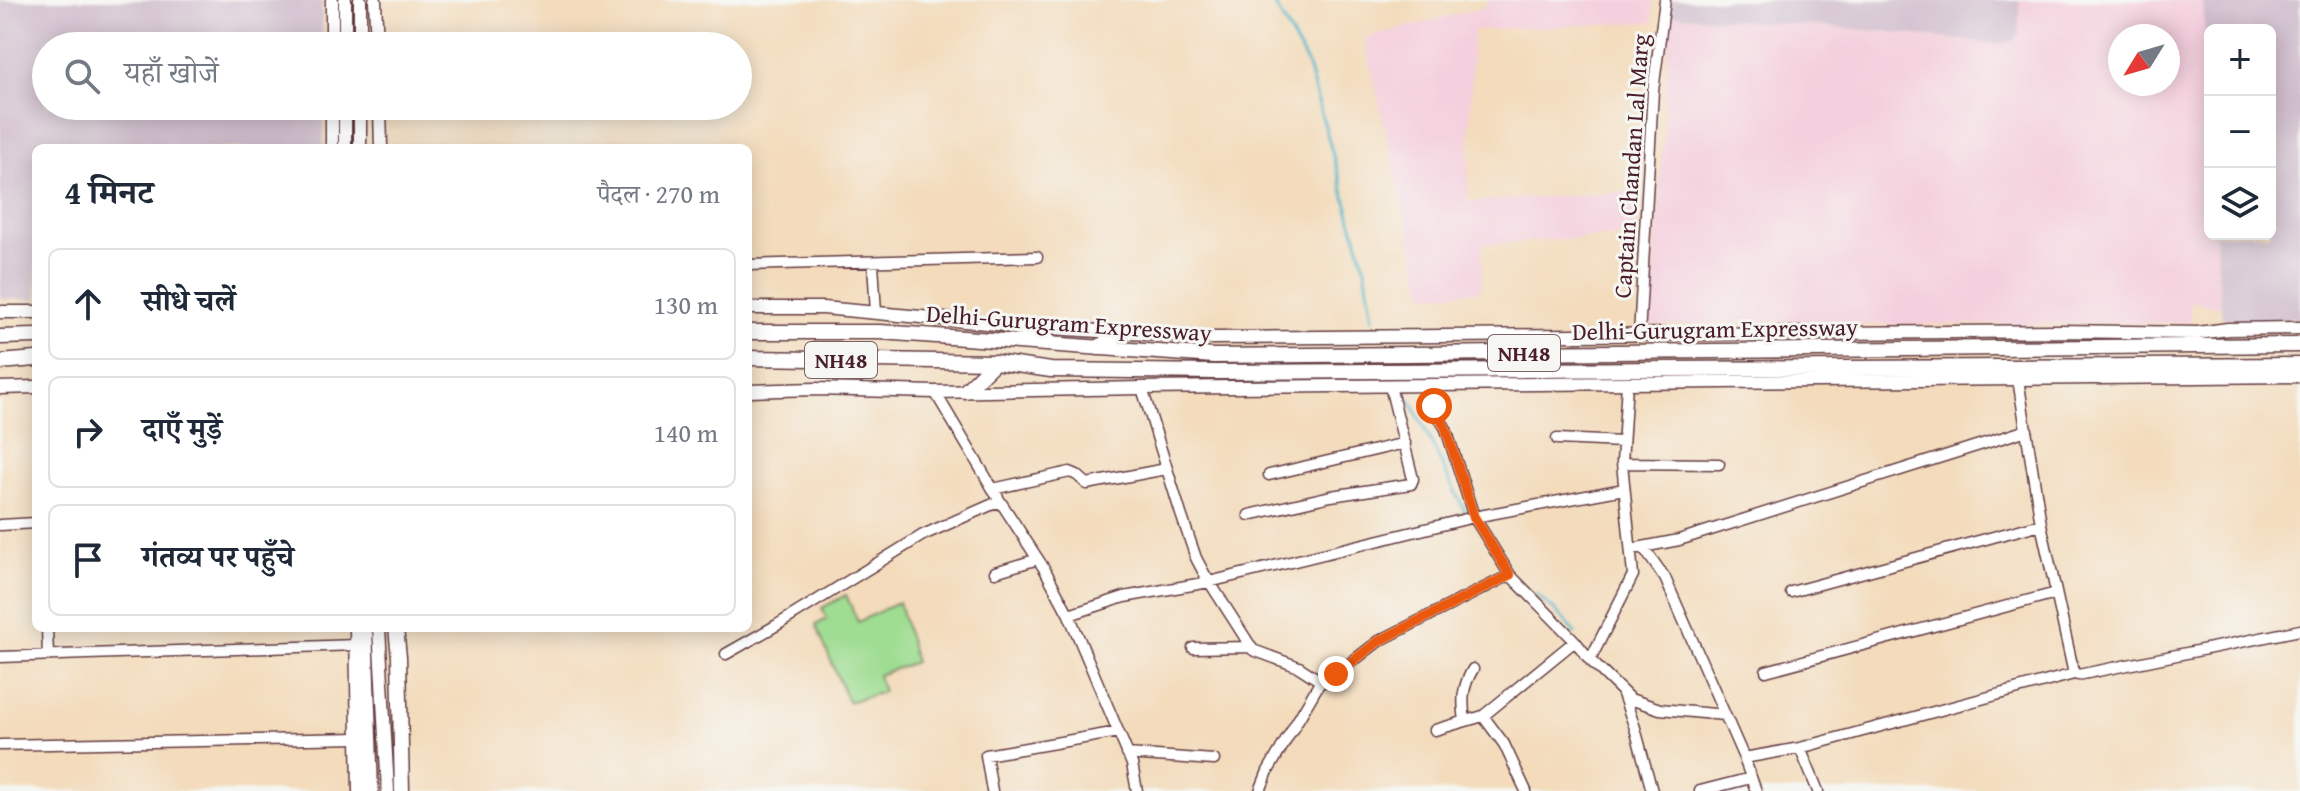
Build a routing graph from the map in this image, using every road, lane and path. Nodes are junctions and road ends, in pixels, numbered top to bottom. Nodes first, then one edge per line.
1 (332, 0) edge
2 (345, 0) edge
3 (360, 0) edge
4 (375, 0) edge
5 (1665, 0) edge
6 (332, 32) edge
7 (345, 32) edge
8 (360, 32) edge
9 (376, 32) edge
10 (332, 120) edge
11 (345, 120) edge
12 (360, 120) edge
13 (380, 120) edge
14 (332, 144) edge
15 (345, 144) edge
16 (360, 144) edge
17 (381, 144) edge
18 (1037, 257) dead end
19 (873, 263) junction
20 (752, 265) edge
21 (752, 308) edge
22 (0, 312) edge
23 (32, 312) edge
24 (876, 313) junction
25 (1019, 326) junction
26 (2300, 328) edge
27 (752, 332) edge
28 (1120, 333) junction
29 (32, 336) edge
30 (1639, 336) junction
31 (0, 337) edge
32 (1055, 345) junction
33 (2300, 345) edge
34 (1097, 348) junction
35 (752, 358) edge
36 (32, 359) edge
37 (0, 362) edge
38 (995, 362) junction
39 (2300, 365) edge
40 (2300, 376) edge
41 (1460, 378) junction
42 (2018, 379) junction
43 (1627, 383) junction
44 (1390, 386) junction
45 (1434, 386) junction
46 (32, 387) edge
47 (0, 388) edge
48 (1142, 388) junction
49 (752, 391) edge
50 (965, 391) junction
51 (935, 392) junction
52 (2027, 430) junction
53 (1557, 439) dead end
54 (1623, 442) junction
55 (1405, 443) junction
56 (1622, 463) junction
57 (1719, 464) dead end
58 (1166, 469) junction
59 (1269, 475) dead end
60 (993, 489) junction
61 (1624, 489) junction
62 (1000, 501) junction
63 (1249, 515) dead end
64 (1474, 517) junction
65 (32, 523) edge
66 (2041, 524) junction
67 (0, 525) edge
68 (1638, 548) junction
69 (1038, 559) junction
70 (995, 572) dead end
71 (1510, 575) junction
72 (1209, 582) junction
73 (1791, 592) dead end
74 (2056, 593) junction
75 (1069, 615) junction
76 (2300, 630) edge
77 (47, 632) edge
78 (357, 632) edge
79 (366, 632) edge
80 (379, 632) edge
81 (396, 632) edge
82 (1575, 641) junction
83 (357, 645) junction
84 (1250, 647) junction
85 (1193, 648) dead end
86 (726, 654) dead end
87 (48, 655) junction
88 (0, 657) edge
89 (1590, 660) junction
90 (1473, 669) dead end
91 (1766, 671) dead end
92 (2074, 674) junction
93 (1322, 682) junction
94 (1623, 694) junction
95 (1725, 715) junction
96 (1483, 716) junction
97 (1465, 721) junction
98 (1435, 730) dead end
99 (1118, 732) junction
100 (359, 738) junction
101 (0, 745) edge
102 (1800, 748) junction
103 (1127, 754) junction
104 (1744, 758) junction
105 (1214, 760) dead end
106 (1751, 778) junction
107 (360, 791) edge
108 (372, 791) edge
109 (388, 791) edge
110 (402, 791) edge
111 (992, 791) edge
112 (1137, 791) edge
113 (1260, 791) edge
114 (1526, 791) edge
115 (1652, 791) edge
116 (1700, 791) edge
117 (1756, 791) edge
118 (1818, 791) edge

1 - 6 main road
2 - 7 main road
3 - 8 main road
4 - 9 main road
5 - 30 street, Captain Chandan Lal Marg
10 - 14 main road
11 - 15 main road
12 - 16 main road
13 - 17 main road
18 - 19 street
19 - 20 street
19 - 24 street
21 - 24 main road
22 - 23 main road
24 - 25 main road
25 - 28 main road
25 - 32 highway
26 - 30 main road
27 - 32 highway, Delhi-Gurugram Expressway / NH48
28 - 30 main road
28 - 34 highway
29 - 31 highway
32 - 34 highway, Delhi-Gurugram Expressway / NH48
33 - 34 highway, Delhi-Gurugram Expressway / NH48
35 - 38 highway, Delhi-Gurugram Expressway / NH48
36 - 37 highway
38 - 41 highway, Delhi-Gurugram Expressway / NH48
38 - 50 highway
39 - 41 highway, Delhi-Gurugram Expressway / NH48
40 - 42 main road
41 - 43 main road
41 - 45 main road
42 - 43 main road
42 - 52 street
43 - 54 street
44 - 45 main road
44 - 48 main road
44 - 55 street
45 - 64 street
46 - 47 main road
48 - 50 main road
48 - 58 street
49 - 51 main road
50 - 51 main road
51 - 60 street
52 - 66 street
52 - 68 street
53 - 54 street
54 - 56 street
55 - 59 street
55 - 63 street
56 - 57 street
56 - 61 street
58 - 60 street
58 - 72 street
60 - 62 street
61 - 64 street
61 - 68 street
62 - 69 street
62 - 86 street
64 - 71 street
64 - 72 street
65 - 67 street
66 - 73 street
66 - 74 street
68 - 89 street
68 - 95 street
69 - 70 street
69 - 75 street
71 - 82 street
71 - 93 street
72 - 75 street
72 - 84 street
74 - 91 street
74 - 92 street
75 - 99 street
76 - 92 street
77 - 87 street
78 - 83 highway
79 - 108 main road
80 - 109 main road
81 - 110 highway
82 - 89 street
82 - 96 street
83 - 87 street
83 - 100 highway
84 - 85 street
84 - 93 street
87 - 88 street
89 - 94 street
90 - 97 street
92 - 102 street
93 - 113 street
94 - 95 street
94 - 115 street
95 - 104 street
96 - 97 street
96 - 114 street
97 - 98 street
99 - 103 street
99 - 111 street
100 - 101 street
100 - 107 highway
102 - 104 street
102 - 118 street
103 - 105 street
103 - 112 street
104 - 106 street
106 - 116 street
106 - 117 street

